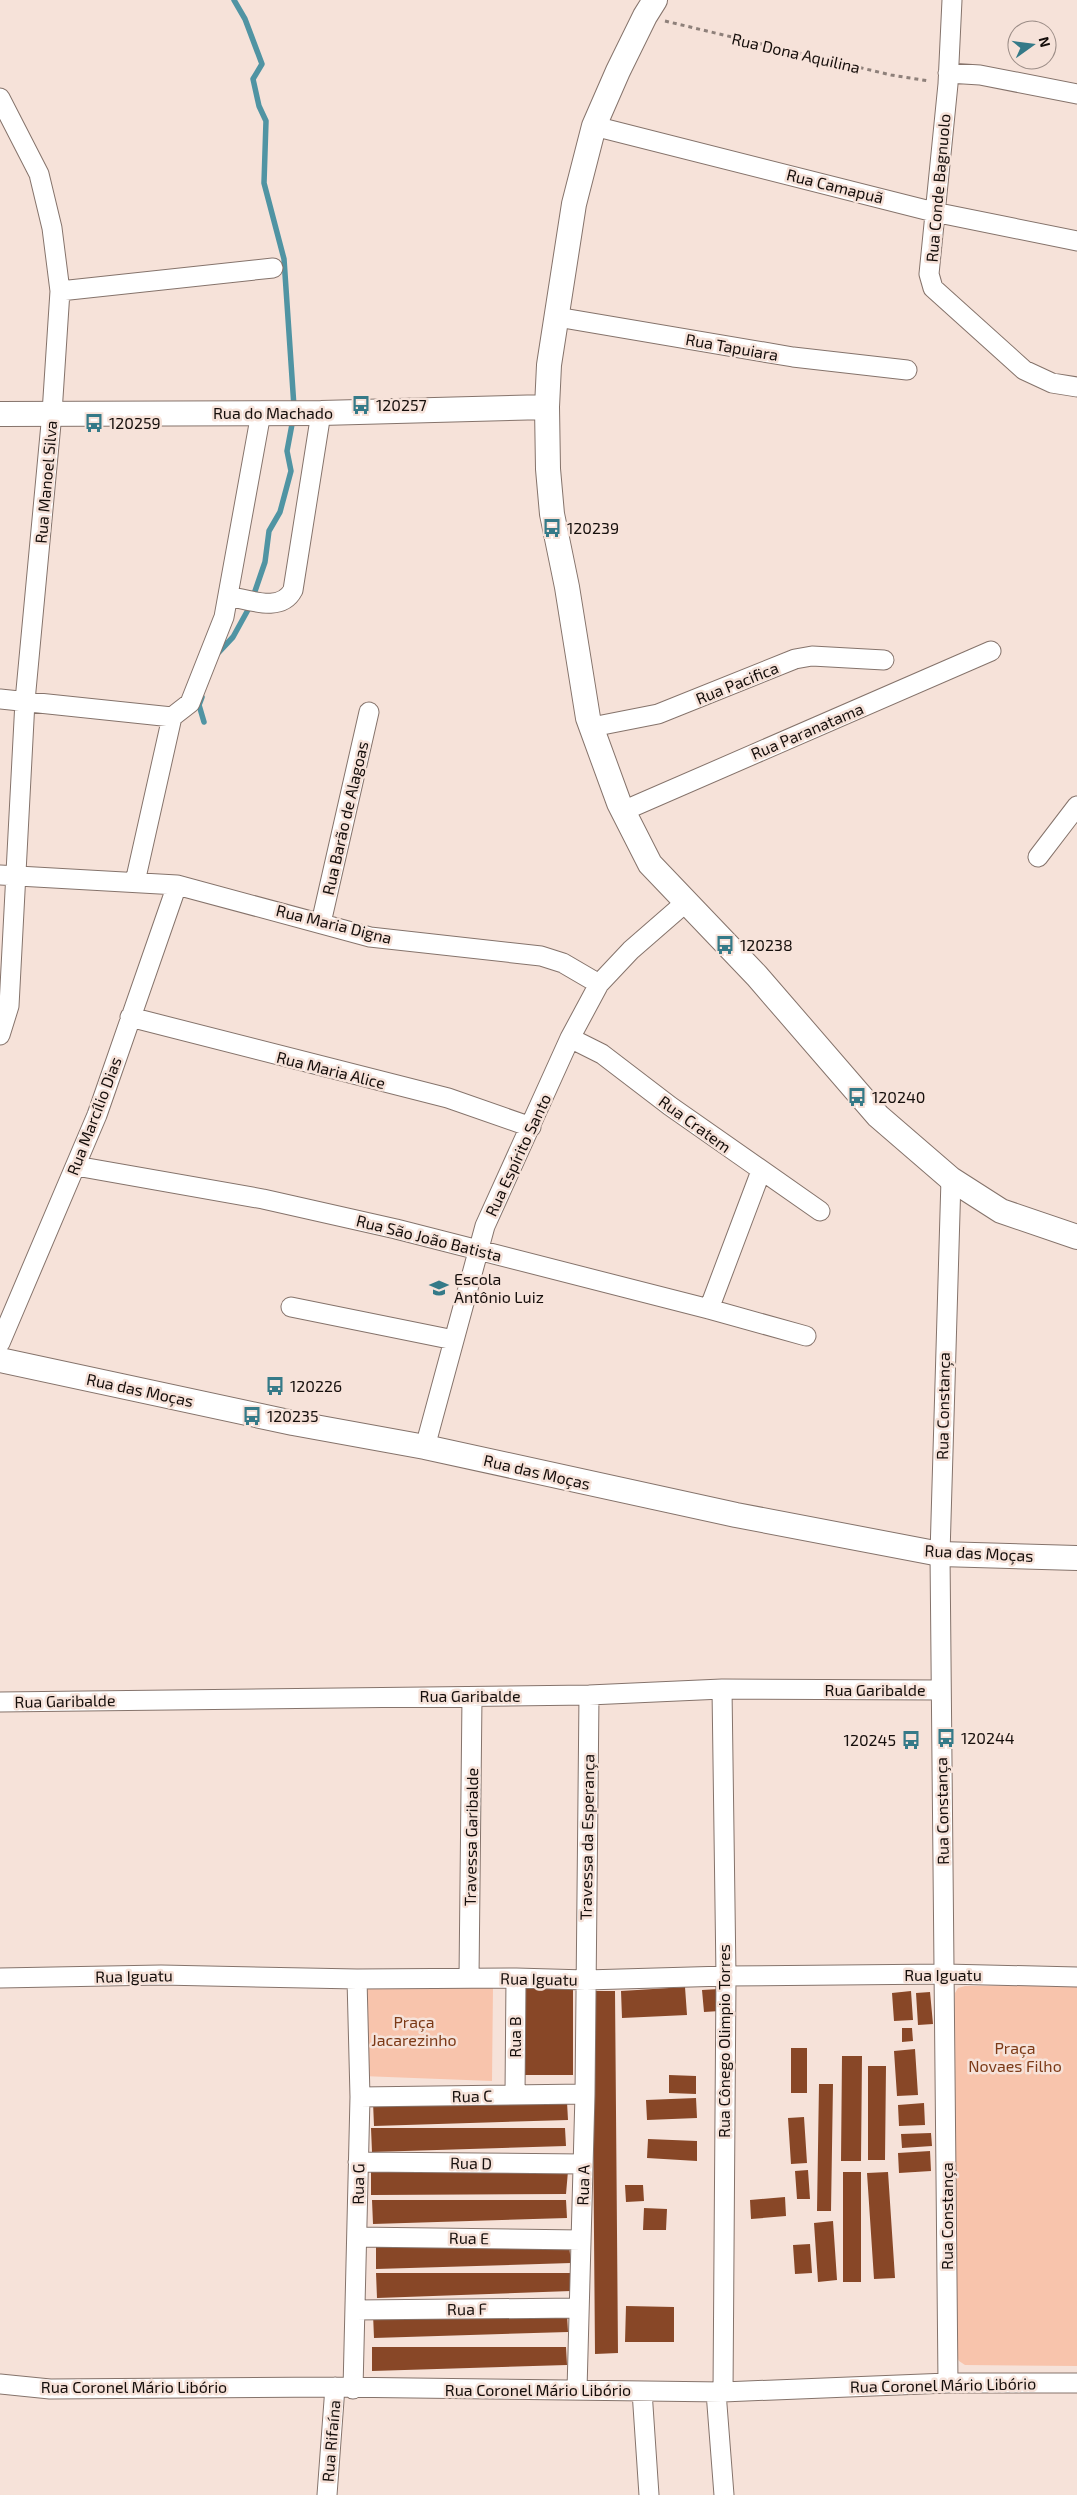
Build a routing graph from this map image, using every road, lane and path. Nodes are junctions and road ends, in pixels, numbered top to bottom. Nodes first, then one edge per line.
1 (952, 0) edge
2 (650, 8) edge
3 (948, 79) junction
4 (1077, 94) edge
5 (0, 98) edge
6 (594, 126) junction
7 (934, 212) junction
8 (1077, 241) edge
9 (273, 268) dead end
10 (60, 291) junction
11 (557, 317) junction
12 (907, 370) dead end
13 (1077, 386) edge
14 (547, 407) junction
15 (52, 413) junction
16 (268, 413) junction
17 (314, 413) junction
18 (0, 414) edge
19 (228, 596) junction
20 (991, 651) dead end
21 (884, 660) dead end
22 (0, 699) edge
23 (25, 701) junction
24 (369, 712) dead end
25 (172, 717) junction
26 (592, 727) junction
27 (1077, 806) edge
28 (622, 811) junction
29 (1038, 857) dead end
30 (8, 876) edge
31 (135, 882) junction
32 (177, 885) junction
33 (685, 903) junction
34 (321, 924) junction
35 (599, 984) junction
36 (130, 1017) junction
37 (0, 1035) edge
38 (570, 1038) junction
39 (531, 1127) junction
40 (76, 1166) junction
41 (761, 1171) junction
42 (951, 1180) junction
43 (820, 1211) dead end
44 (1077, 1237) edge
45 (478, 1250) junction
46 (291, 1307) dead end
47 (709, 1309) junction
48 (806, 1336) dead end
49 (454, 1340) junction
50 (0, 1342) edge
51 (0, 1360) edge
52 (425, 1447) junction
53 (940, 1554) junction
54 (1077, 1558) edge
55 (722, 1690) junction
56 (940, 1690) junction
57 (589, 1695) junction
58 (472, 1697) junction
59 (0, 1702) edge
60 (945, 1974) junction
61 (726, 1976) junction
62 (1077, 1977) edge
63 (0, 1978) edge
64 (469, 1978) junction
65 (516, 1978) junction
66 (357, 1979) junction
67 (586, 1980) junction
68 (585, 2094) junction
69 (515, 2095) junction
70 (360, 2098) junction
71 (358, 2162) junction
72 (583, 2164) junction
73 (357, 2236) junction
74 (581, 2240) junction
75 (579, 2308) junction
76 (355, 2310) junction
77 (948, 2383) junction
78 (1077, 2383) edge
79 (0, 2384) edge
80 (344, 2388) junction
81 (577, 2390) junction
82 (642, 2391) junction
83 (719, 2392) junction
84 (327, 2495) edge
85 (650, 2495) edge
86 (724, 2495) edge

1 - 3 street, Rua Conde Bagnuolo
2 - 3 path, Rua Dona Aquilina
2 - 6 street
3 - 4 street
3 - 7 street, Rua Conde Bagnuolo
5 - 10 street, Rua Manoel Silva
6 - 7 street, Rua Camapuã
6 - 11 street
7 - 8 street, Rua Camapuã
7 - 13 street, Rua Conde Bagnuolo
9 - 10 street
10 - 15 street, Rua Manoel Silva
11 - 12 street, Rua Tapuiara
11 - 14 street
14 - 17 street, Rua do Machado
14 - 26 street
15 - 16 street, Rua do Machado
15 - 18 street, Rua do Machado
15 - 23 street, Rua Manoel Silva
16 - 17 street, Rua do Machado
16 - 19 street
17 - 19 street
19 - 25 street
20 - 28 street, Rua Paranatama
21 - 26 street, Rua Pacifica
22 - 23 street
23 - 25 street
23 - 30 street, Rua Manoel Silva
24 - 34 street, Rua Barão de Alagoas
25 - 31 street
26 - 28 street
27 - 29 street
28 - 33 street
30 - 31 street, Rua Maria Digna
30 - 37 street, Rua Manoel Silva
31 - 32 street, Rua Maria Digna
32 - 34 street, Rua Maria Digna
32 - 36 street, Rua Marcílio Dias
33 - 35 street, Rua Espírito Santo
33 - 42 street
34 - 35 street, Rua Maria Digna
35 - 38 street, Rua Espírito Santo
36 - 39 street, Rua Maria Alice
36 - 40 street, Rua Marcílio Dias
38 - 39 street, Rua Espírito Santo
38 - 41 street, Rua Cratem
39 - 45 street, Rua Espírito Santo
40 - 45 street, Rua São João Batista
40 - 50 street, Rua Marcílio Dias
41 - 43 street, Rua Cratem
41 - 47 street
42 - 44 street
42 - 53 street, Rua Constança
45 - 47 street, Rua São João Batista
45 - 49 street, Rua Espírito Santo
46 - 49 street
47 - 48 street, Rua São João Batista
49 - 52 street, Rua Espírito Santo
51 - 52 street, Rua das Moças
52 - 53 street, Rua das Moças
53 - 54 street, Rua das Moças
53 - 56 street, Rua Constança
55 - 56 street, Rua Garibalde
55 - 57 street, Rua Garibalde
55 - 61 street, Rua Cônego Olimpio Torres
56 - 60 street, Rua Constança
57 - 58 street, Rua Garibalde
57 - 67 street, Travessa da Esperança
58 - 59 street, Rua Garibalde
58 - 64 street, Travessa Garibalde
60 - 61 street, Rua Iguatu
60 - 62 street, Rua Iguatu
60 - 77 street, Rua Constança
61 - 67 street, Rua Iguatu
61 - 83 street, Rua Cônego Olimpio Torres
63 - 66 street, Rua Iguatu
64 - 65 street, Rua Iguatu
64 - 66 street, Rua Iguatu
65 - 67 street, Rua Iguatu
65 - 69 street, Rua B
66 - 70 street, Rua G
67 - 68 street, Rua A
68 - 69 street, Rua C
68 - 72 street, Rua A
69 - 70 street, Rua C
70 - 71 street, Rua G
71 - 72 street, Rua D
71 - 73 street, Rua G
72 - 74 street, Rua A
73 - 74 street, Rua E
73 - 76 street, Rua G
74 - 75 street, Rua A
75 - 76 street, Rua F
75 - 81 street, Rua A
76 - 80 street, Rua G
77 - 78 street, Rua Coronel Mário Libório
77 - 83 street, Rua Coronel Mário Libório
79 - 80 street, Rua Coronel Mário Libório
80 - 81 street, Rua Coronel Mário Libório
80 - 84 street, Rua Rifaína
81 - 82 street, Rua Coronel Mário Libório
82 - 83 street, Rua Coronel Mário Libório
82 - 85 street
83 - 86 street, Rua Cônego Olimpio Torres

